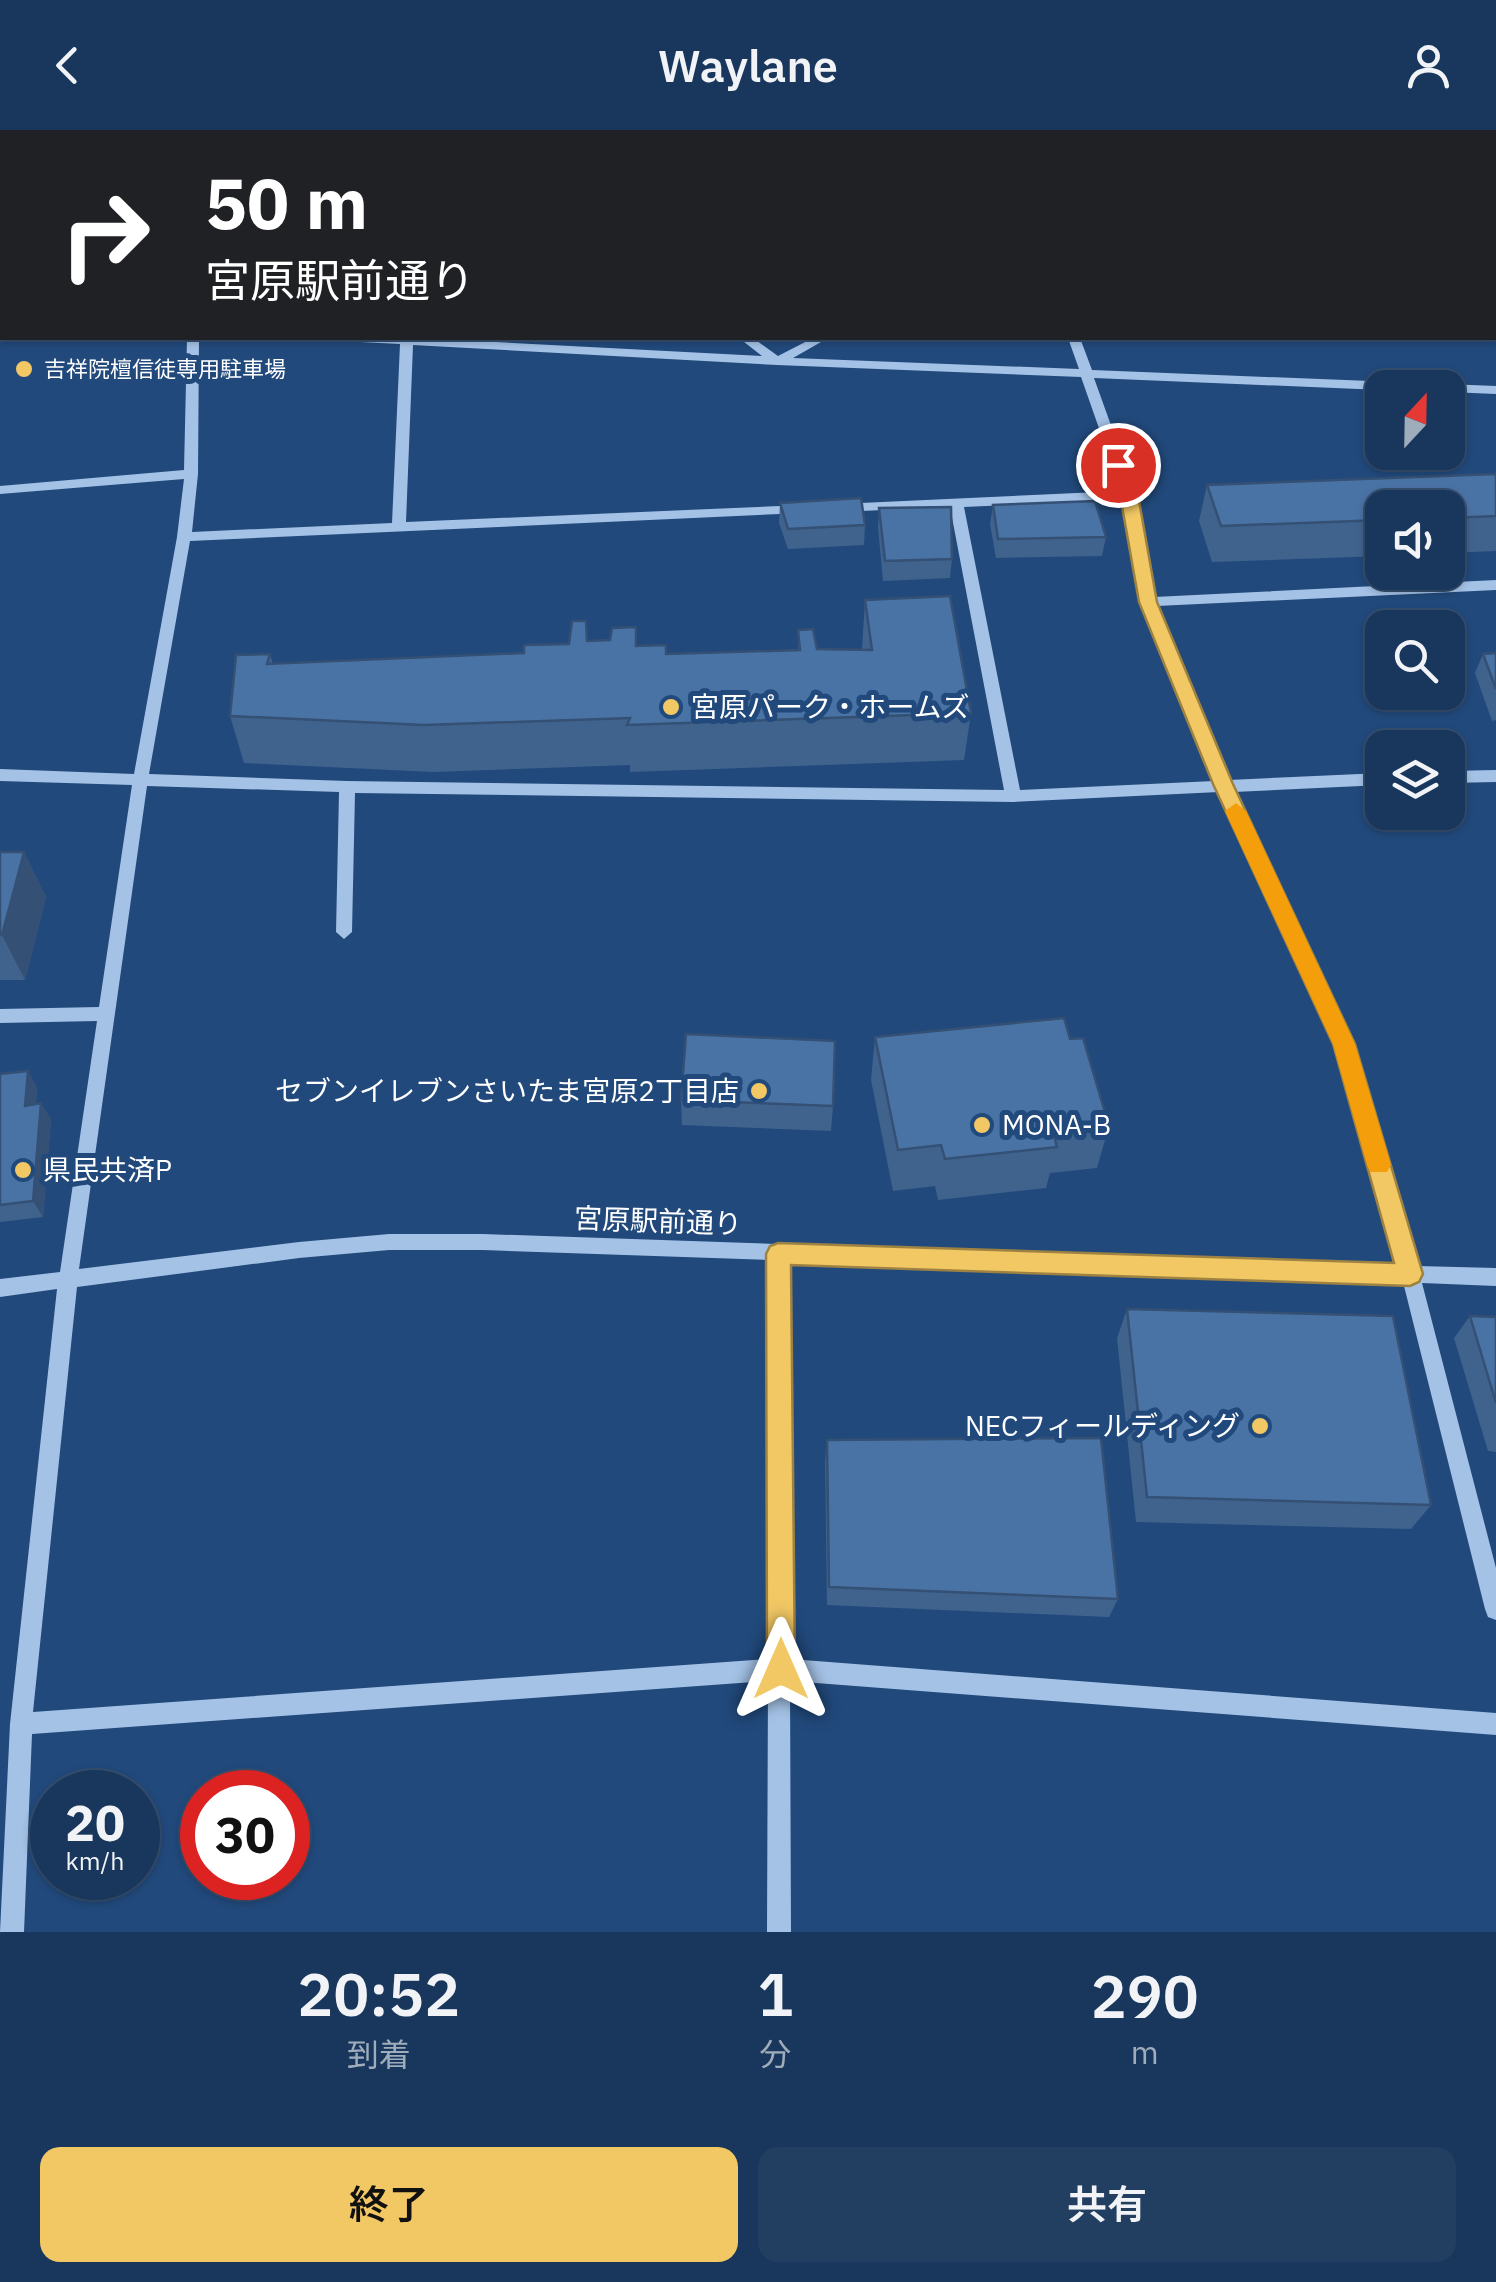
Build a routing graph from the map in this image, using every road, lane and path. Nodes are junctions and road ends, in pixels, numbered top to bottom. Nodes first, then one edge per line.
1 (192, 340) edge
2 (406, 340) joint
3 (748, 340) edge
4 (818, 340) edge
5 (1075, 340) edge
6 (776, 361) junction
7 (1085, 373) junction
8 (1365, 385) edge
9 (1465, 389) edge
10 (1496, 390) edge
11 (191, 474) junction
12 (0, 490) edge
13 (1129, 495) junction
14 (956, 503) junction
15 (399, 527) junction
16 (184, 537) junction
17 (1496, 585) edge
18 (1148, 602) junction
19 (0, 775) edge
20 (1496, 776) edge
21 (1465, 777) edge
22 (1365, 780) edge
23 (140, 782) junction
24 (1223, 784) junction
25 (347, 787) junction
26 (1013, 796) junction
27 (344, 932) dead end
28 (104, 1014) junction
29 (0, 1016) edge
30 (778, 1254) junction
31 (1410, 1274) junction
32 (1496, 1277) edge
33 (68, 1280) junction
34 (0, 1288) edge
35 (1496, 1609) edge
36 (781, 1669) junction
37 (21, 1724) junction
38 (1496, 1724) edge
39 (12, 1932) edge
40 (780, 1932) edge

1 - 11 street
2 - 6 street
2 - 15 street
3 - 6 street
4 - 6 street
5 - 7 street
6 - 7 street
7 - 8 street
7 - 13 street
9 - 10 street
11 - 12 street
11 - 16 street
13 - 14 street
13 - 18 street
14 - 15 street
14 - 26 street
15 - 16 street
16 - 23 street
17 - 18 street
18 - 24 street
19 - 23 street
20 - 21 street
22 - 24 street
23 - 25 street
23 - 28 street
24 - 26 street
24 - 31 street
25 - 26 street
25 - 27 street
28 - 29 street
28 - 33 street
30 - 31 street, 宮原駅前通り
30 - 33 street, 宮原駅前通り
30 - 36 street
31 - 32 street, 宮原駅前通り
31 - 35 street
33 - 34 street, 宮原駅前通り
33 - 37 street
36 - 37 street
36 - 38 street
36 - 40 street
37 - 39 street

